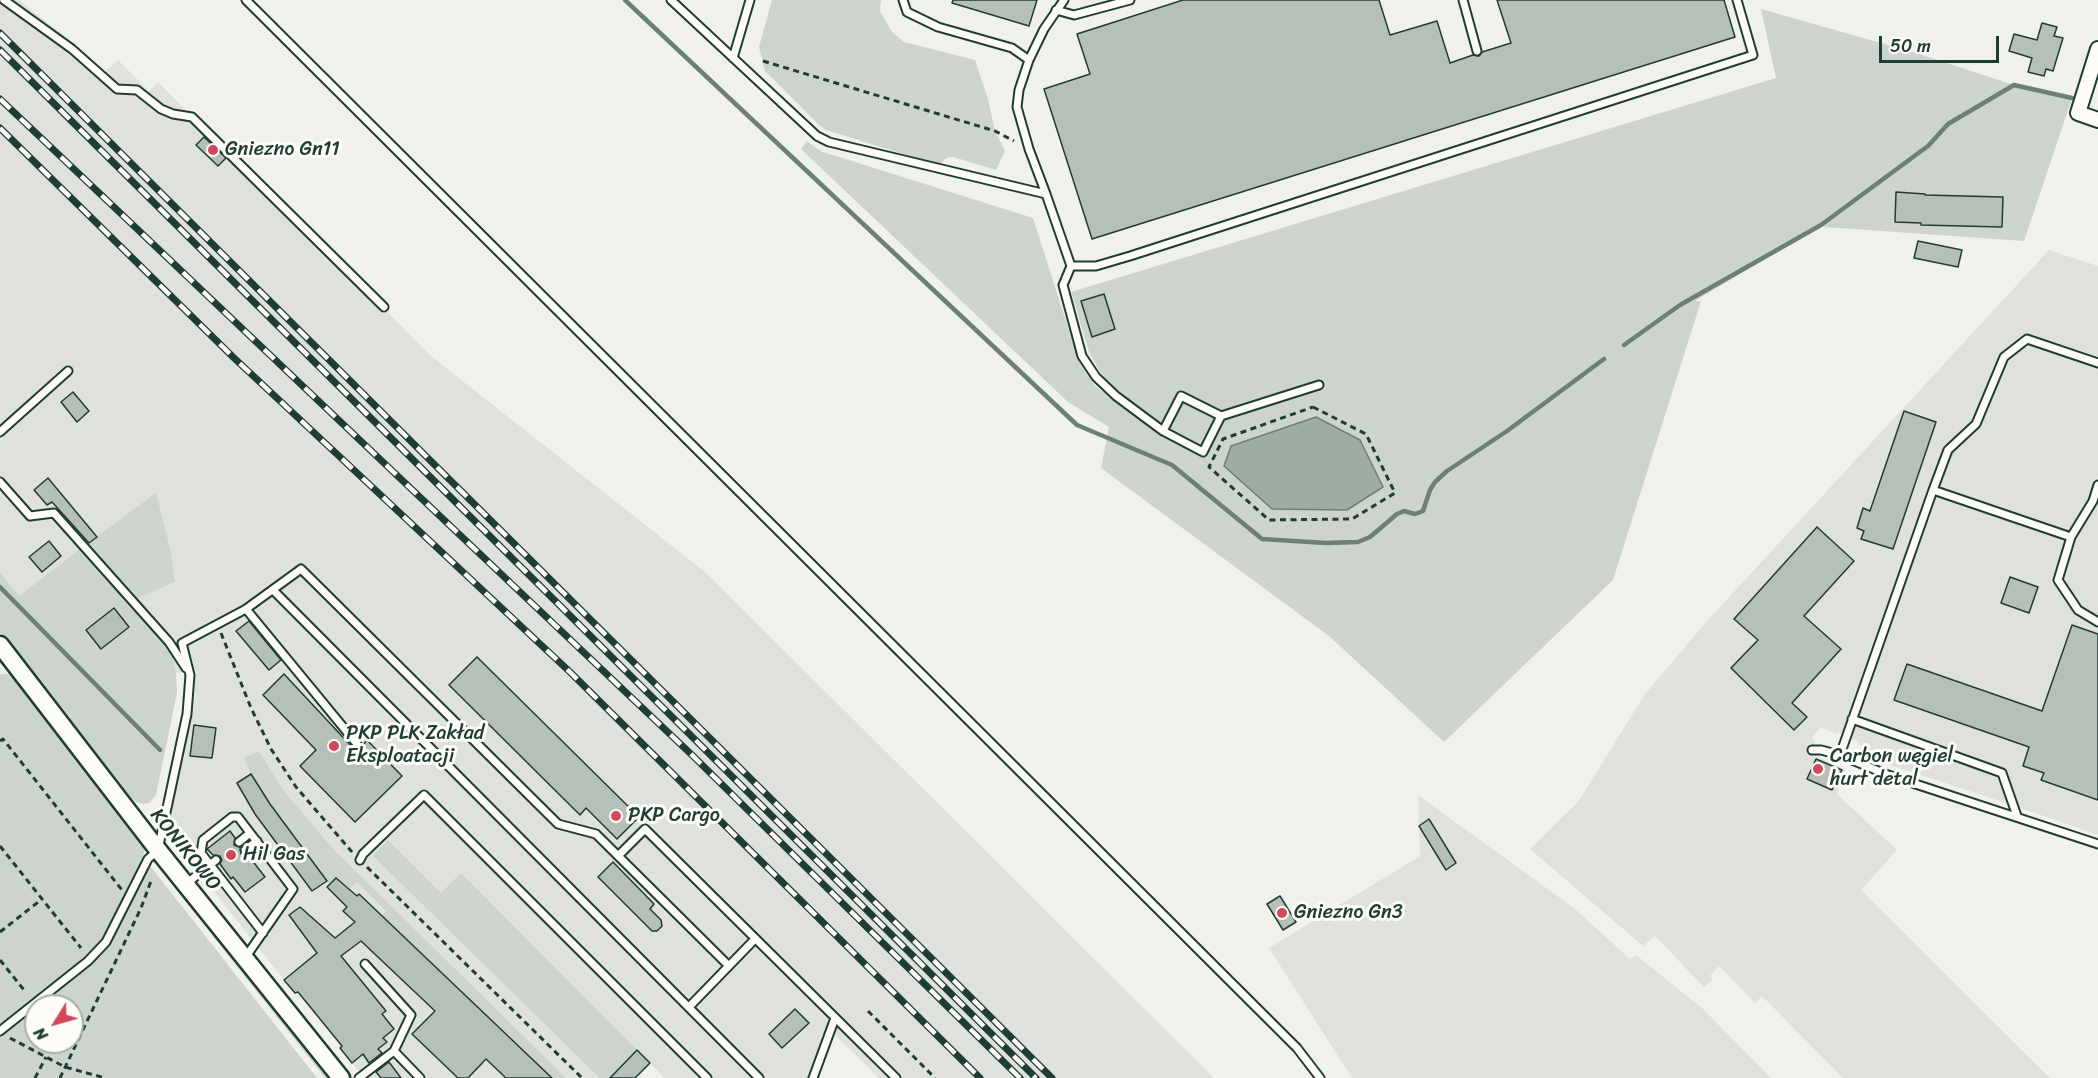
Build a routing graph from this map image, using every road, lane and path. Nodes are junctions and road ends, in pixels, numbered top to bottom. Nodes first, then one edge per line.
1 (4, 0) edge
2 (246, 0) edge
3 (671, 0) edge
4 (750, 0) edge
5 (903, 0) edge
6 (1064, 0) edge
7 (1130, 0) edge
8 (1463, 0) edge
9 (1737, 0) edge
10 (1056, 10) junction
11 (2098, 49) edge
12 (1477, 51) dead end
13 (734, 58) junction
14 (1029, 60) junction
15 (763, 61) dead end
16 (2098, 120) edge
17 (1029, 149) junction
18 (1047, 194) junction
19 (1071, 266) junction
20 (384, 307) dead end
21 (2098, 363) edge
22 (68, 371) dead end
23 (1319, 385) dead end
24 (1221, 416) junction
25 (1163, 431) junction
26 (0, 432) edge
27 (1209, 467) joint
28 (0, 482) edge
29 (2098, 485) edge
30 (1933, 490) junction
31 (2095, 502) edge
32 (2071, 537) junction
33 (273, 590) junction
34 (246, 609) junction
35 (2098, 621) edge
36 (218, 625) junction
37 (3, 656) edge
38 (190, 675) junction
39 (1852, 719) junction
40 (0, 741) edge
41 (357, 744) dead end
42 (1812, 750) dead end
43 (1840, 755) junction
44 (2017, 816) junction
45 (250, 833) junction
46 (257, 841) junction
47 (238, 842) dead end
48 (2098, 844) edge
49 (0, 846) edge
50 (245, 850) dead end
51 (159, 851) junction
52 (619, 855) junction
53 (360, 860) junction
54 (213, 862) junction
55 (186, 884) junction
56 (129, 898) junction
57 (42, 899) junction
58 (0, 932) edge
59 (262, 933) junction
60 (755, 939) junction
61 (81, 948) dead end
62 (245, 958) junction
63 (0, 960) edge
64 (365, 964) dead end
65 (729, 966) junction
66 (24, 990) dead end
67 (689, 1007) junction
68 (868, 1011) dead end
69 (835, 1018) junction
70 (0, 1031) edge
71 (9, 1037) dead end
72 (394, 1051) junction
73 (46, 1057) junction
74 (65, 1067) junction
75 (86, 1072) junction
76 (34, 1078) edge
77 (60, 1078) edge
78 (84, 1078) edge
79 (105, 1078) edge
80 (341, 1078) edge
81 (360, 1078) edge
82 (420, 1078) edge
83 (582, 1078) edge
84 (707, 1078) edge
85 (759, 1078) edge
86 (813, 1078) edge
87 (896, 1078) edge
88 (935, 1078) edge
89 (1320, 1078) edge

1 - 20 lane
2 - 89 lane
3 - 13 lane
4 - 13 lane
5 - 14 lane
6 - 10 lane
7 - 10 lane
8 - 12 lane
9 - 19 lane
10 - 14 lane
11 - 16 street
13 - 18 lane
14 - 17 lane
15 - 17 path
17 - 18 lane
18 - 19 lane
19 - 25 lane
21 - 30 lane
22 - 26 lane
23 - 24 lane
24 - 25 lane
24 - 25 lane
27 - 27 path
28 - 38 lane
29 - 31 lane
30 - 32 lane
30 - 39 lane
31 - 32 lane
32 - 35 lane
33 - 34 lane
33 - 52 lane
33 - 67 lane
34 - 36 lane
34 - 41 lane
36 - 38 lane
36 - 53 path
37 - 51 street, KONIKOWO
38 - 51 lane
39 - 43 lane
39 - 44 lane
40 - 56 path
42 - 43 lane
43 - 44 lane
44 - 48 lane
45 - 46 lane
45 - 47 lane
45 - 54 lane
46 - 50 lane
46 - 59 lane
49 - 57 path
51 - 55 street, KONIKOWO
51 - 56 lane
51 - 74 path
52 - 60 lane
52 - 65 lane
53 - 83 path
53 - 84 lane
54 - 55 lane
54 - 59 lane
55 - 62 street, KONIKOWO
56 - 70 lane
57 - 58 path
57 - 61 path
59 - 62 lane
60 - 65 lane
60 - 69 lane
62 - 80 street, KONIKOWO
63 - 66 path
64 - 72 lane
65 - 67 lane
67 - 85 lane
68 - 88 path
69 - 86 lane
69 - 87 lane
71 - 73 path
72 - 81 lane
72 - 82 lane
73 - 74 path
73 - 76 path
74 - 75 path
74 - 77 path
75 - 78 path
75 - 79 path

